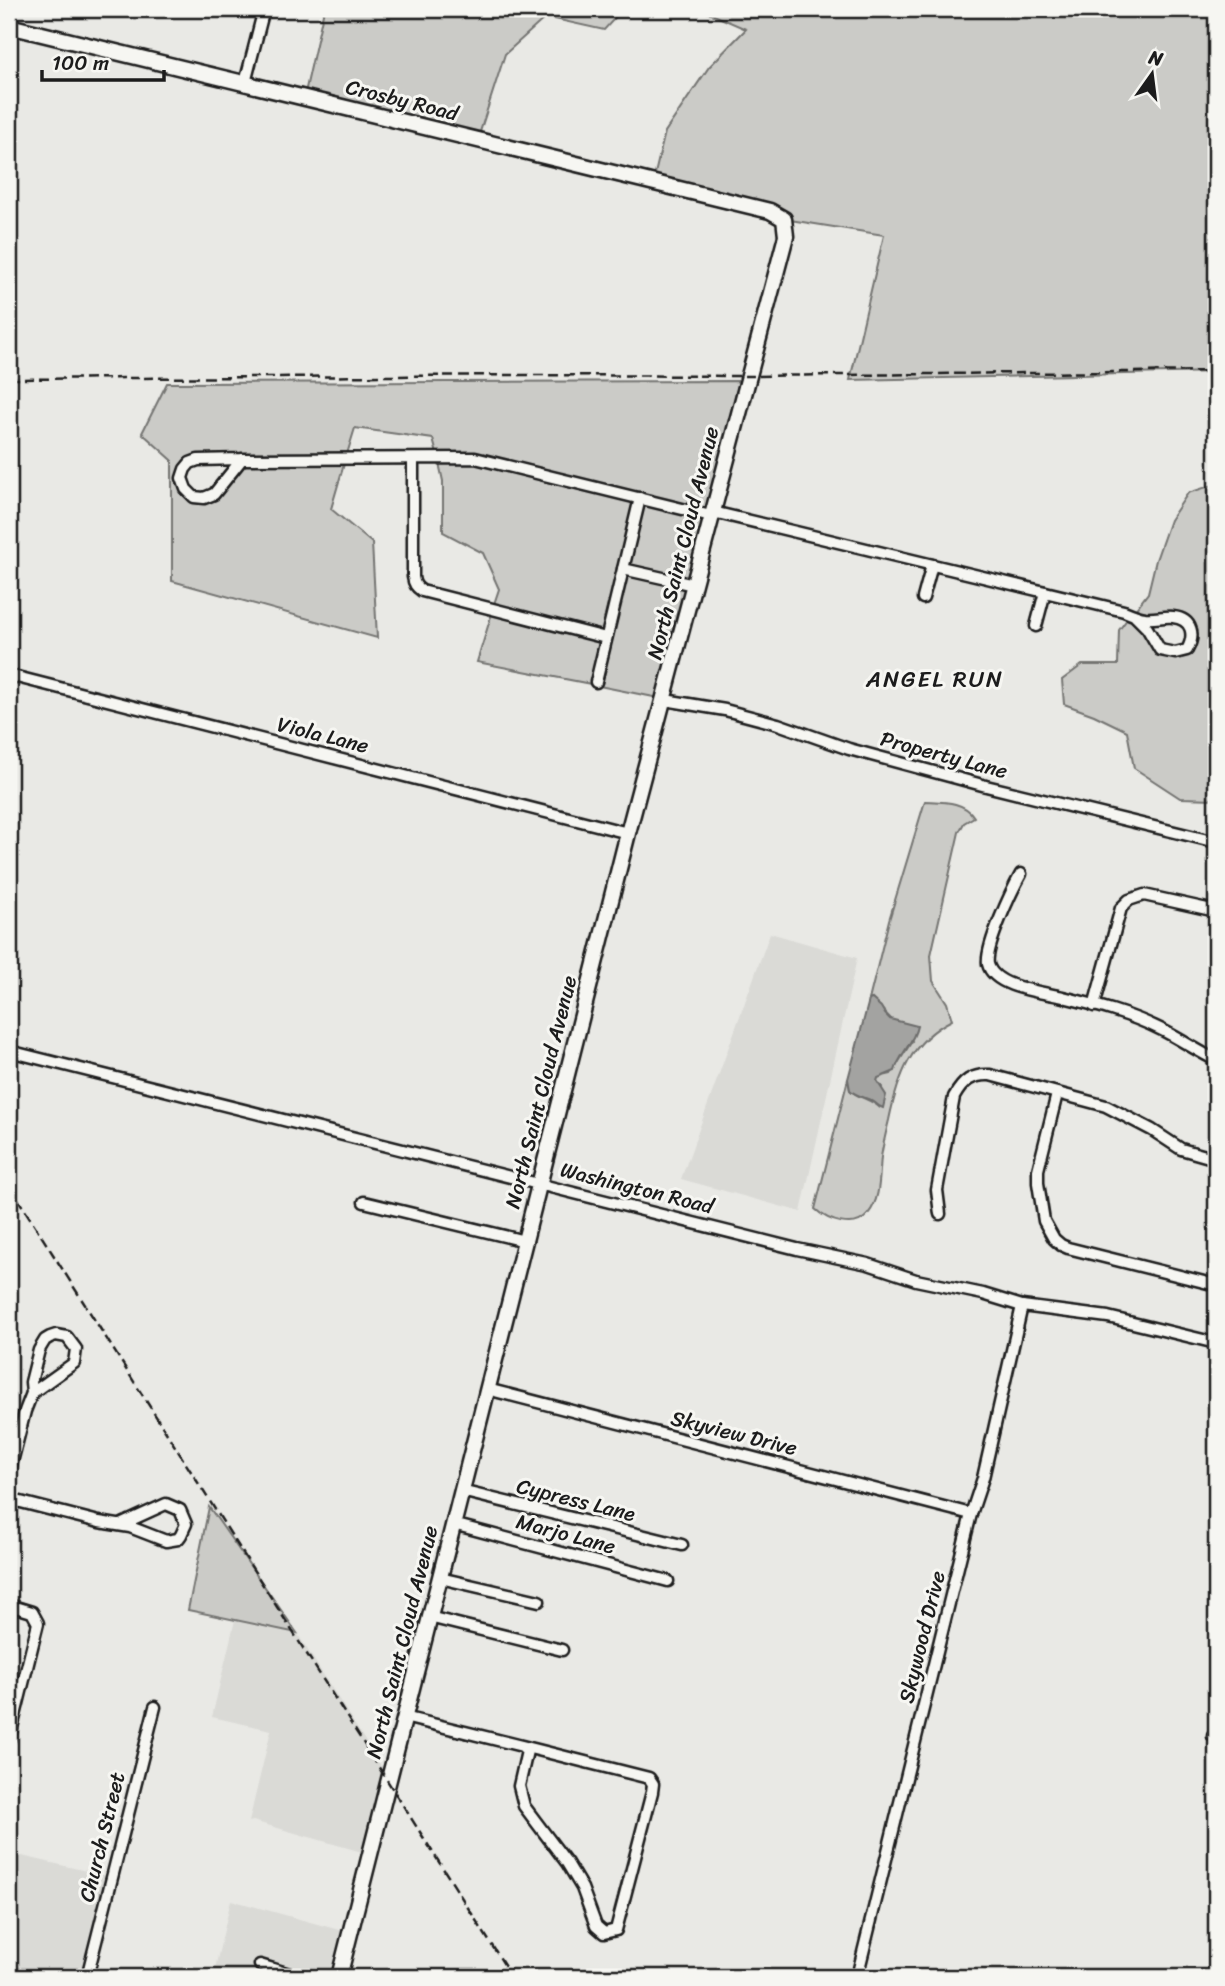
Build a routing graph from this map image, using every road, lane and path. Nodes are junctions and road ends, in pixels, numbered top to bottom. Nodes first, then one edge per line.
1 (264, 9) edge
2 (9, 26) edge
3 (245, 83) junction
4 (783, 219) joint
5 (413, 458) junction
6 (242, 459) junction
7 (640, 498) junction
8 (712, 514) junction
9 (932, 565) junction
10 (623, 569) junction
11 (694, 585) junction
12 (1045, 592) junction
13 (923, 597) dead end
14 (1133, 615) junction
15 (1036, 626) dead end
16 (606, 638) junction
17 (9, 675) edge
18 (596, 682) dead end
19 (664, 700) junction
20 (628, 833) junction
21 (1216, 842) edge
22 (1021, 874) dead end
23 (1216, 911) edge
24 (1094, 1006) junction
25 (9, 1051) edge
26 (1216, 1060) edge
27 (1057, 1094) junction
28 (1216, 1159) edge
29 (540, 1184) junction
30 (364, 1202) dead end
31 (940, 1214) dead end
32 (525, 1241) junction
33 (1216, 1285) edge
34 (1022, 1306) junction
35 (1216, 1343) edge
36 (487, 1389) junction
37 (32, 1393) junction
38 (9, 1474) edge
39 (461, 1492) junction
40 (9, 1499) edge
41 (971, 1514) junction
42 (453, 1524) junction
43 (120, 1525) junction
44 (682, 1545) dead end
45 (440, 1577) junction
46 (668, 1581) dead end
47 (540, 1601) dead end
48 (9, 1605) edge
49 (429, 1617) junction
50 (562, 1650) dead end
51 (155, 1707) dead end
52 (404, 1717) junction
53 (9, 1740) edge
54 (522, 1746) junction
55 (260, 1965) dead end
56 (87, 1977) edge
57 (299, 1977) edge
58 (339, 1977) edge
59 (857, 1977) edge

1 - 3 street
2 - 3 street, Crosby Road
3 - 4 street, Crosby Road
4 - 8 street, North Saint Cloud Avenue
5 - 6 street
5 - 7 street
5 - 16 street
6 - 6 street
7 - 8 street
7 - 10 street
8 - 9 street
8 - 11 street, North Saint Cloud Avenue
9 - 12 street
9 - 13 street
10 - 11 street
10 - 16 street
11 - 19 street, North Saint Cloud Avenue
12 - 14 street
12 - 15 street
14 - 14 street
16 - 18 street
17 - 20 street, Viola Lane
19 - 20 street, North Saint Cloud Avenue
19 - 21 street, Property Lane
20 - 29 street, North Saint Cloud Avenue
22 - 24 street
23 - 24 street
24 - 26 street
25 - 29 street, Washington Road
27 - 28 street
27 - 31 street
27 - 33 street
29 - 32 street, North Saint Cloud Avenue
29 - 34 street, Washington Road
30 - 32 street
32 - 36 street, North Saint Cloud Avenue
34 - 35 street, Washington Road
34 - 41 street, Skywood Drive
36 - 39 street, North Saint Cloud Avenue
36 - 41 street, Skyview Drive
37 - 37 street
37 - 38 street
39 - 42 street, North Saint Cloud Avenue
39 - 44 street, Cypress Lane
40 - 43 street
41 - 59 street, Skywood Drive
42 - 45 street, North Saint Cloud Avenue
42 - 46 street, Marjo Lane
43 - 43 street
45 - 47 street
45 - 49 street, North Saint Cloud Avenue
48 - 53 street
49 - 50 street
49 - 52 street, North Saint Cloud Avenue
51 - 56 street, Church Street
52 - 54 street
52 - 58 street, North Saint Cloud Avenue
54 - 54 street
55 - 57 street

